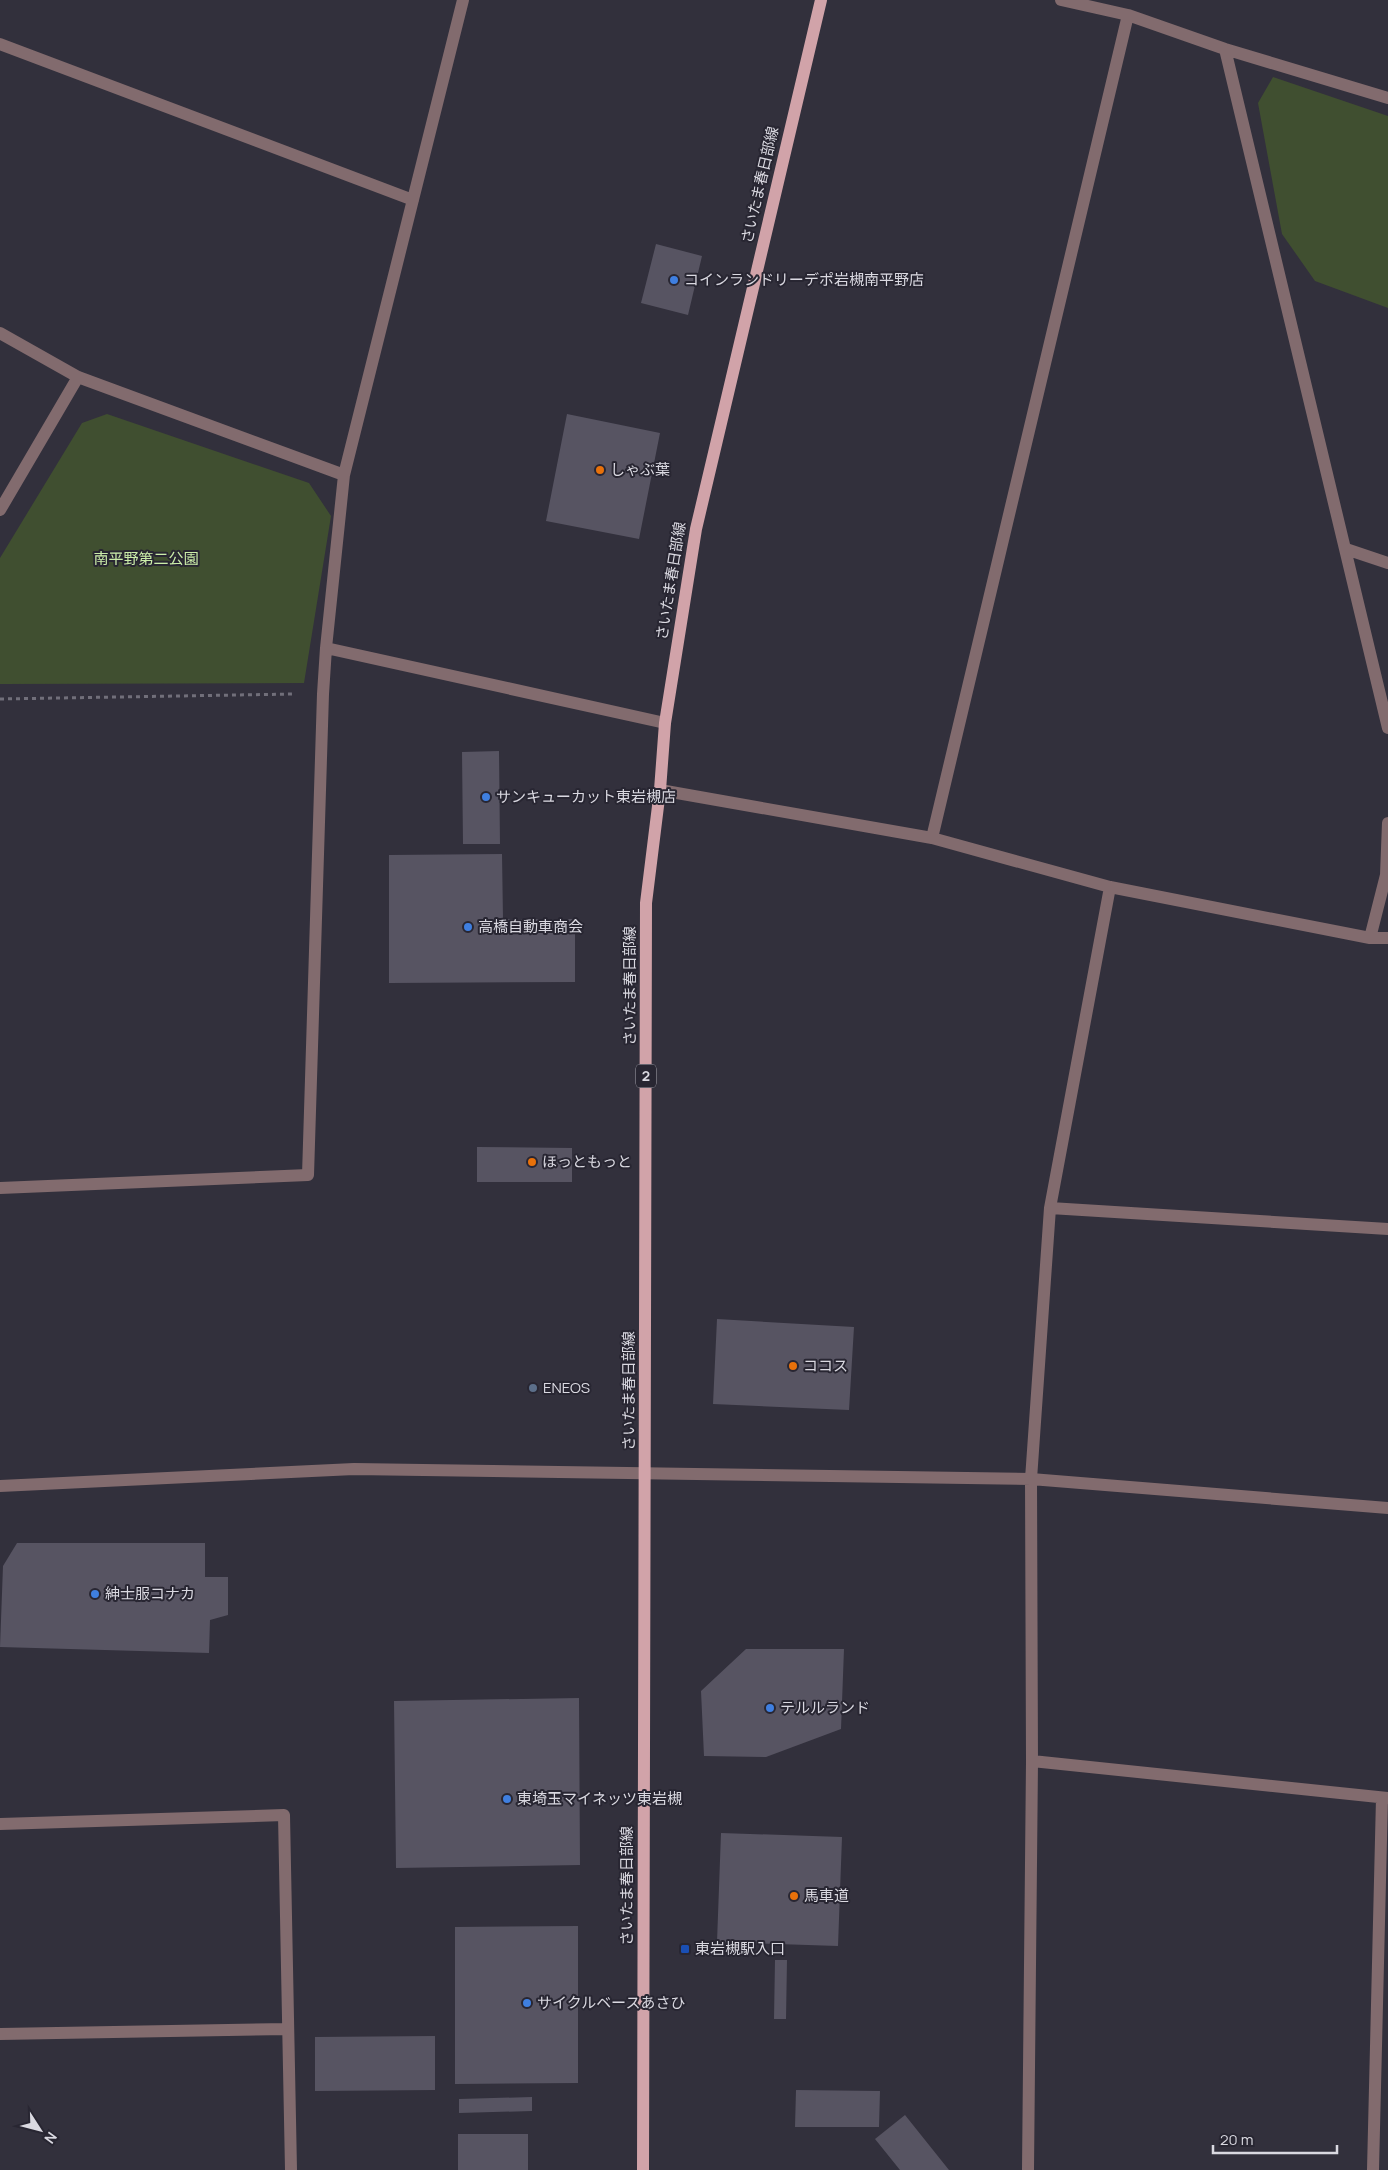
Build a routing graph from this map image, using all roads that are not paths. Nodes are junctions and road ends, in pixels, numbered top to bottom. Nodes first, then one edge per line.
1 (464, 0) edge
2 (821, 0) edge
3 (1061, 0) edge
4 (1128, 16) junction
5 (0, 44) edge
6 (1225, 49) junction
7 (1388, 98) edge
8 (413, 200) junction
9 (0, 333) edge
10 (78, 377) junction
11 (344, 475) junction
12 (0, 510) edge
13 (1346, 549) junction
14 (1388, 563) edge
15 (326, 648) junction
16 (665, 723) junction
17 (1388, 728) edge
18 (660, 790) junction
19 (1388, 823) edge
20 (932, 838) junction
21 (1110, 887) junction
22 (1370, 938) junction
23 (1388, 938) edge
24 (0, 1188) edge
25 (1050, 1208) junction
26 (1388, 1228) edge
27 (644, 1474) junction
28 (1031, 1479) junction
29 (0, 1486) edge
30 (1388, 1508) edge
31 (1032, 1761) junction
32 (1385, 1798) edge
33 (0, 1824) edge
34 (288, 2028) junction
35 (0, 2034) edge
36 (291, 2170) edge
37 (643, 2170) edge
38 (1028, 2170) edge
39 (1373, 2170) edge

1 - 8 street
2 - 16 main road, さいたま春日部線 / 2
3 - 4 street
4 - 6 street
4 - 20 street
5 - 8 street
6 - 7 street
6 - 13 street
8 - 11 street
9 - 10 street
10 - 11 street
10 - 12 street
11 - 15 street
13 - 14 street
13 - 17 street
15 - 16 street
15 - 24 street
16 - 18 main road, さいたま春日部線 / 2
18 - 20 street
18 - 27 main road, さいたま春日部線 / 2
19 - 22 street
20 - 21 street
21 - 22 street
21 - 25 street
22 - 23 street
25 - 26 street
25 - 28 street
27 - 28 street
27 - 29 street
27 - 37 main road, さいたま春日部線 / 2
28 - 30 street
28 - 31 street
31 - 32 street
31 - 38 street
32 - 39 street
33 - 34 street
34 - 35 street
34 - 36 street

